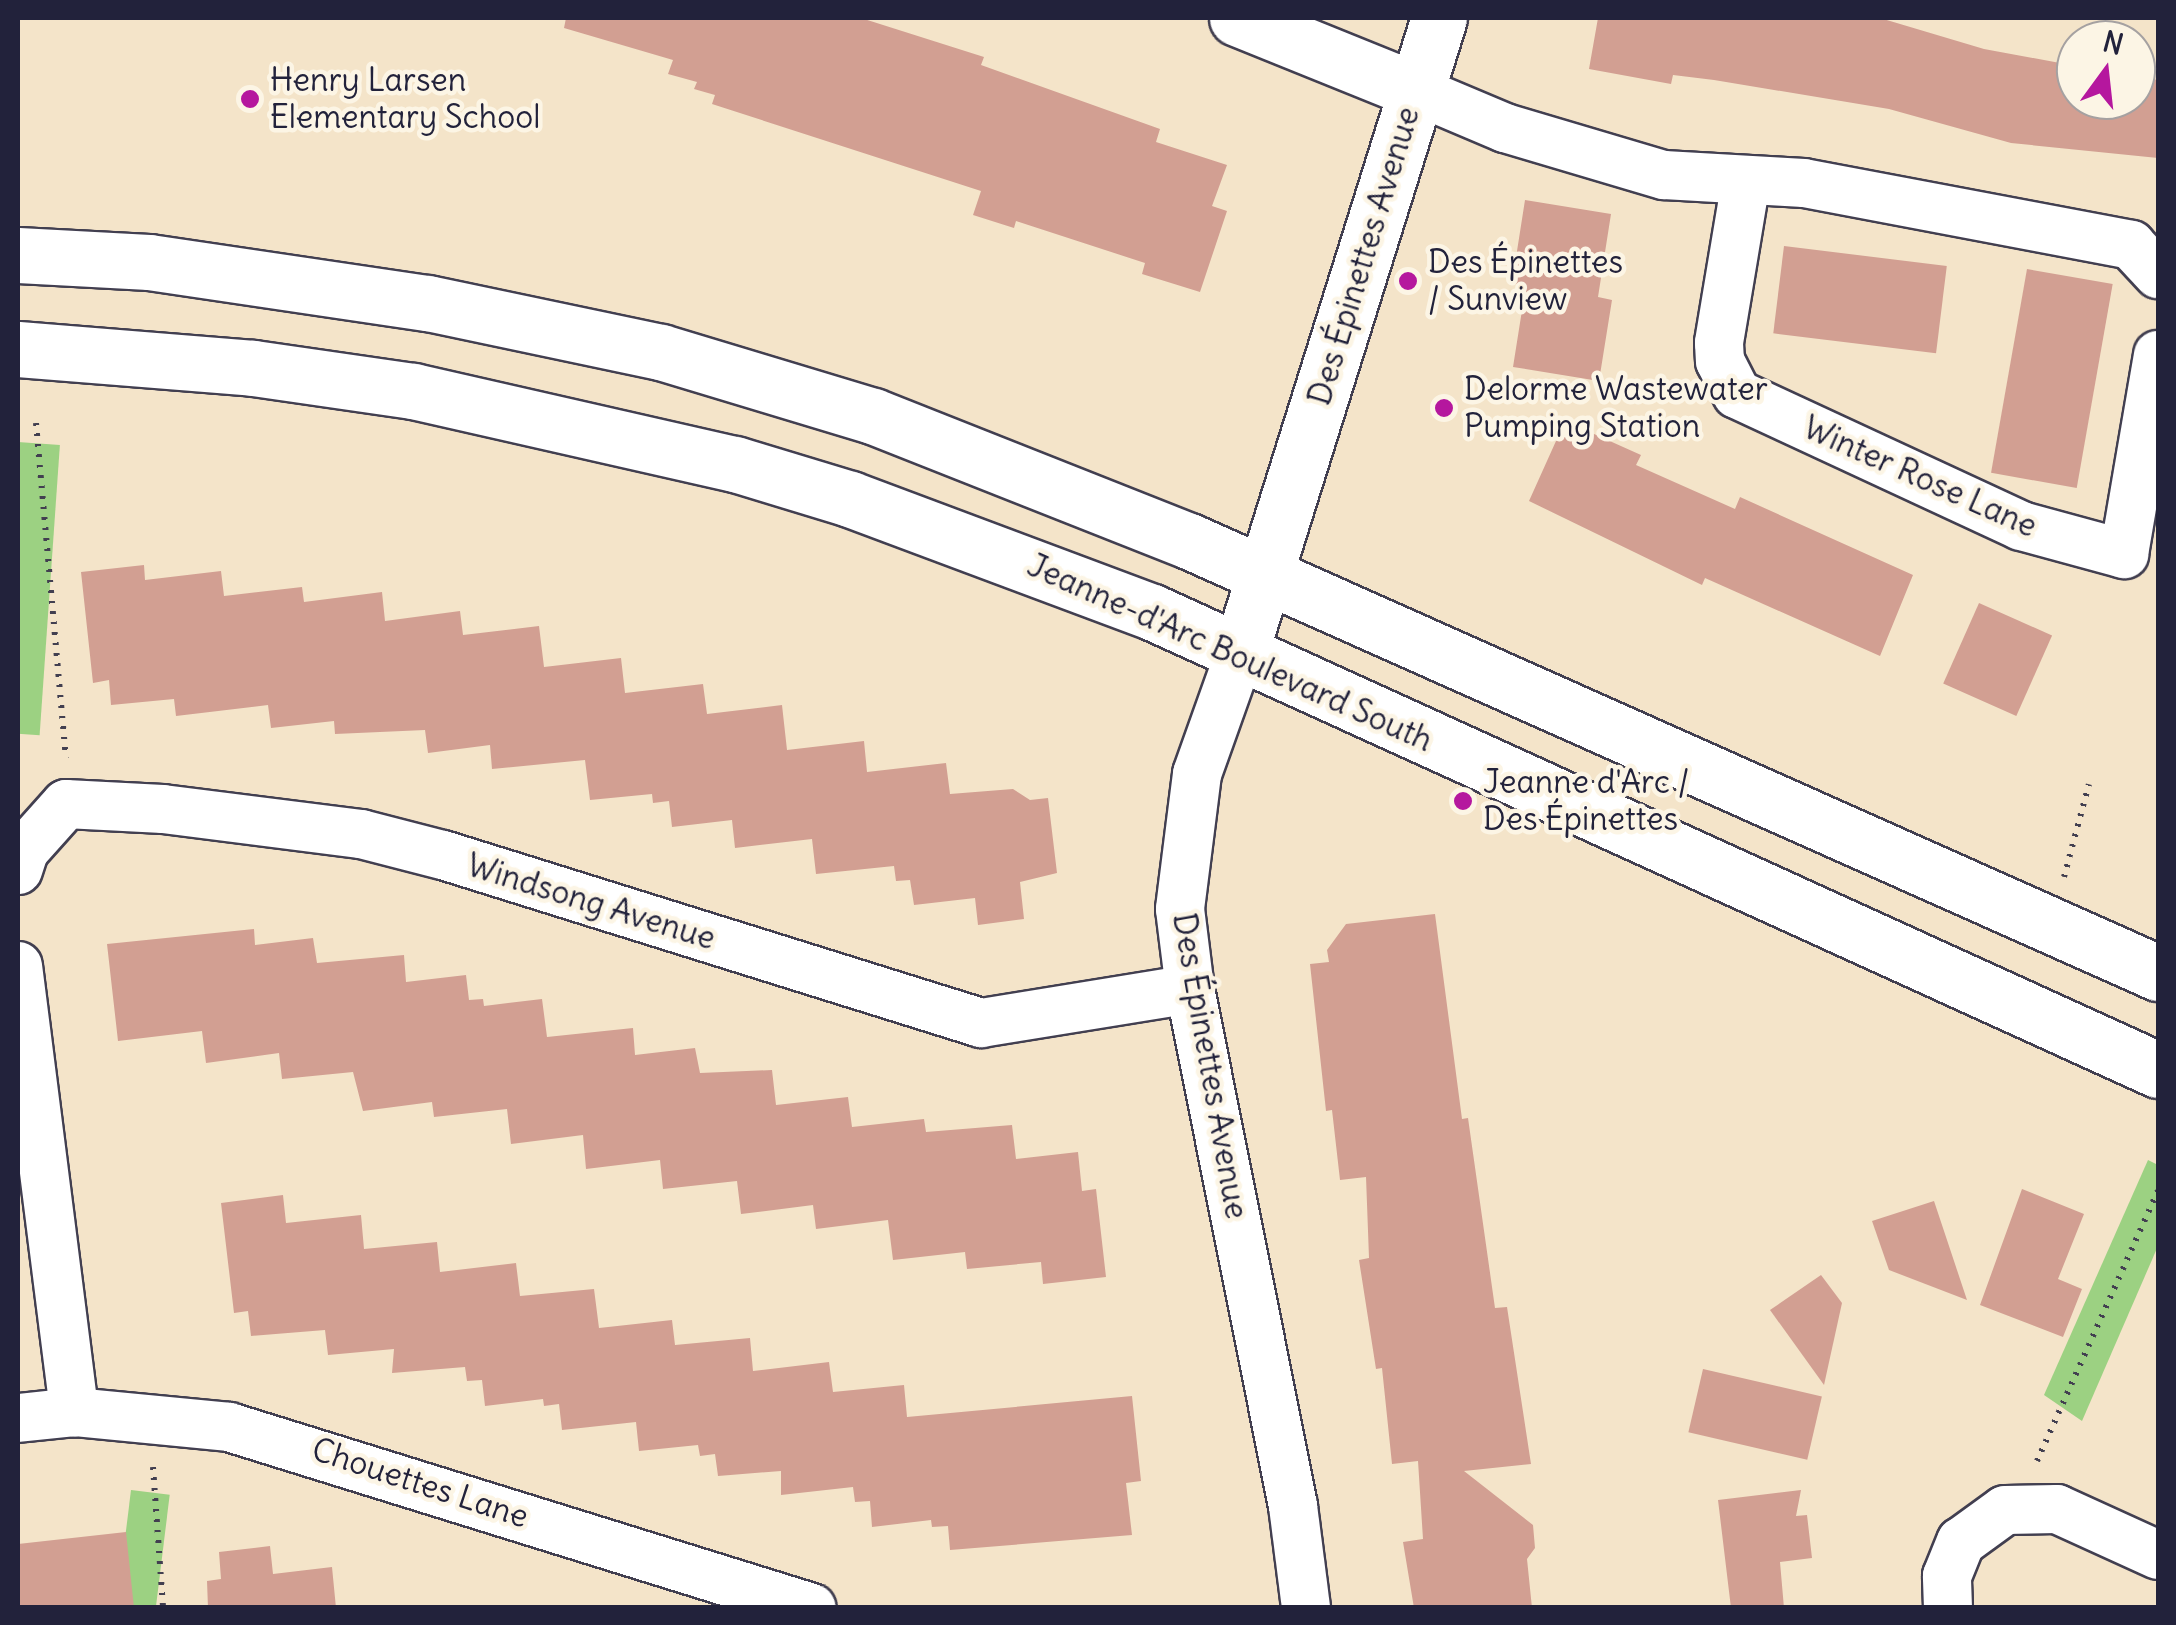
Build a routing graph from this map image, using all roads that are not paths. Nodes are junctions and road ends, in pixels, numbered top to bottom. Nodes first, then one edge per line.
1 (1237, 18) edge
2 (1439, 18) edge
3 (1415, 90) junction
4 (1746, 181) junction
5 (18, 256) edge
6 (2158, 274) edge
7 (18, 349) edge
8 (2158, 355) edge
9 (1266, 576) junction
10 (1240, 653) junction
11 (18, 870) edge
12 (18, 966) edge
13 (2158, 973) edge
14 (1190, 989) junction
15 (2158, 1070) edge
16 (74, 1412) junction
17 (18, 1418) edge
18 (2158, 1554) edge
19 (812, 1608) edge
20 (1306, 1608) edge
21 (1948, 1608) edge

1 - 3 main road
2 - 3 main road, Des Épinettes Avenue
3 - 4 street
3 - 9 main road, Des Épinettes Avenue
4 - 6 street
4 - 8 street, Winter Rose Lane
5 - 9 main road
7 - 10 main road, Jeanne-d'Arc Boulevard South
9 - 10 main road, Des Épinettes Avenue
9 - 13 main road
10 - 14 street, Des Épinettes Avenue
10 - 15 main road, Jeanne-d'Arc Boulevard South
11 - 14 street, Windsong Avenue
12 - 16 street
14 - 20 street, Des Épinettes Avenue
16 - 17 street, Chouettes Lane
16 - 19 street, Chouettes Lane
18 - 21 street

